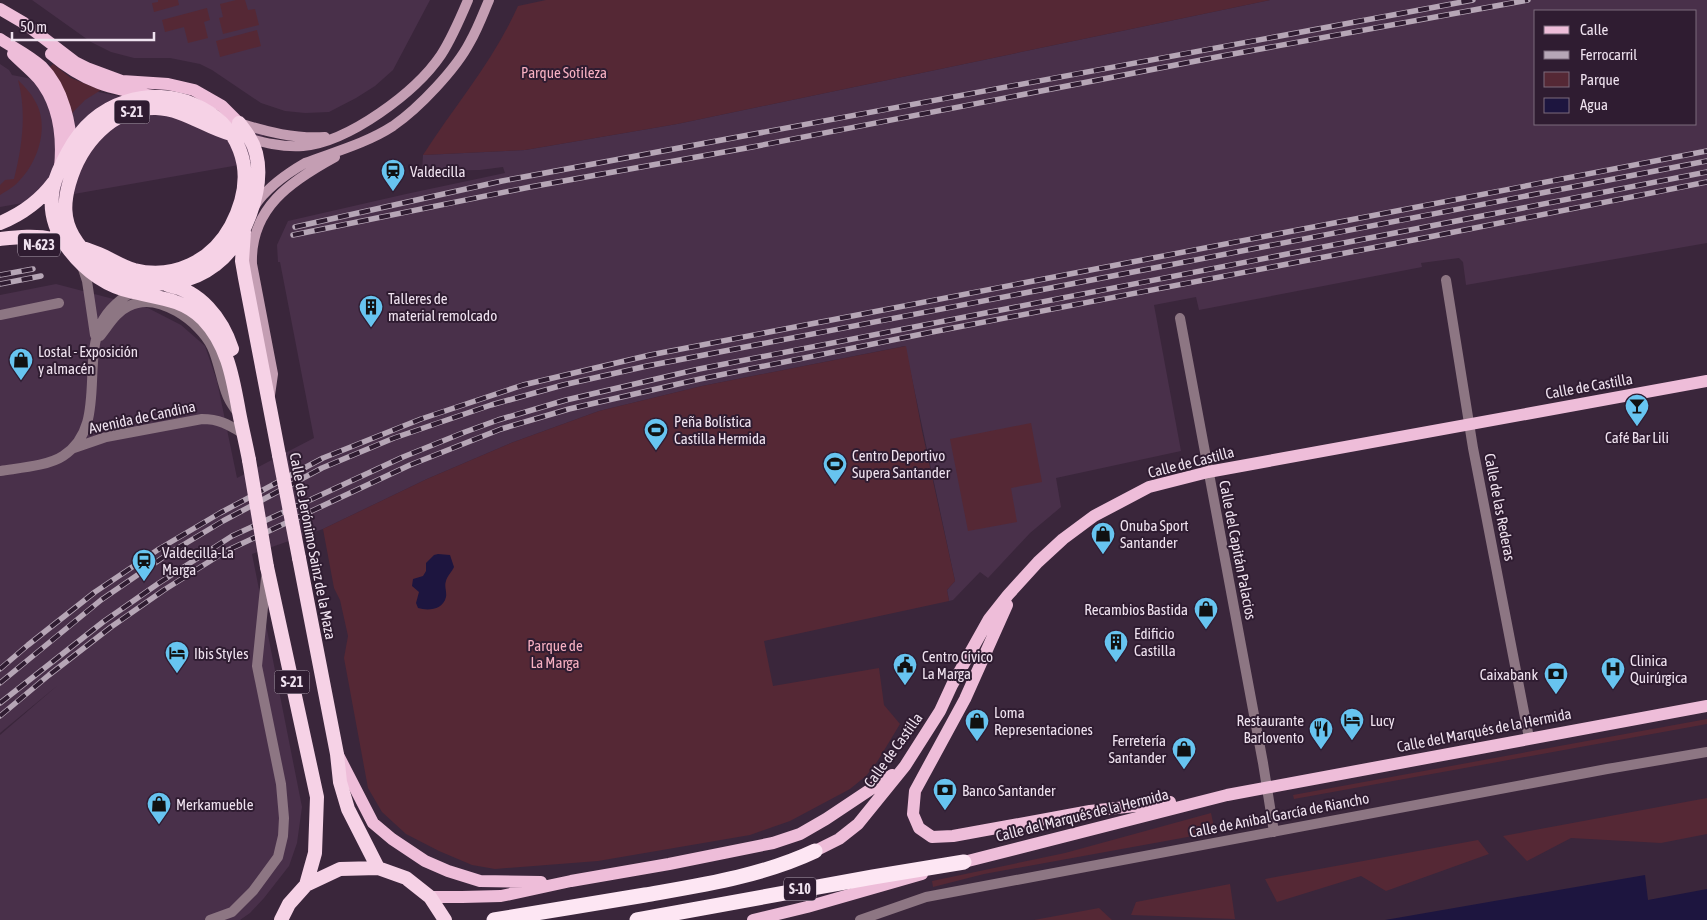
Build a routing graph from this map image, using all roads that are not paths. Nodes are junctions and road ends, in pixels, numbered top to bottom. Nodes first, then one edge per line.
1 (468, 0) edge
2 (489, 0) edge
3 (0, 9) edge
4 (0, 13) edge
5 (0, 40) edge
6 (154, 90) junction
7 (235, 128) junction
8 (338, 136) junction
9 (250, 139) junction
10 (72, 146) junction
11 (57, 175) junction
12 (68, 189) junction
13 (41, 198) joint
14 (249, 217) junction
15 (0, 223) edge
16 (0, 240) edge
17 (63, 242) junction
18 (232, 247) junction
19 (0, 248) edge
20 (80, 257) junction
21 (1446, 280) dead end
22 (154, 287) junction
23 (132, 292) junction
24 (60, 303) dead end
25 (0, 315) edge
26 (1180, 318) dead end
27 (100, 325) junction
28 (1707, 381) edge
29 (269, 400) junction
30 (240, 417) junction
31 (1469, 424) junction
32 (244, 434) junction
33 (73, 448) junction
34 (0, 471) edge
35 (1208, 472) junction
36 (267, 567) junction
37 (1019, 583) junction
38 (1707, 706) edge
39 (1529, 738) junction
40 (1707, 752) edge
41 (337, 754) junction
42 (905, 766) junction
43 (1267, 787) junction
44 (1218, 797) junction
45 (1274, 832) junction
46 (815, 851) joint
47 (964, 862) junction
48 (378, 868) junction
49 (571, 881) junction
50 (306, 886) junction
51 (430, 897) junction
52 (210, 920) edge
53 (281, 920) edge
54 (445, 920) edge
55 (494, 920) edge
56 (637, 920) edge
57 (753, 920) edge
58 (860, 920) edge

1 - 8 main road
2 - 14 main road
3 - 6 main road, S-21
4 - 6 main road, S-21
5 - 10 main road, S-21
5 - 11 main road, S-21
6 - 7 highway, S-21
6 - 7 main road, S-21
6 - 10 highway, S-21
7 - 8 main road
7 - 9 highway, S-21
7 - 12 highway, S-21
7 - 14 highway, S-21
8 - 9 main road
9 - 14 highway, S-21
10 - 11 highway, S-21
10 - 12 main road, S-21
11 - 13 highway, S-21
11 - 17 highway, S-21
12 - 20 highway, S-21
13 - 15 highway, N-623
14 - 18 highway, S-21
14 - 20 highway, S-21
14 - 29 main road, S-21
14 - 29 highway, Calle de Jerónimo Sainz de la Maza / S-21
16 - 17 highway, N-623
17 - 20 highway, N-623
18 - 22 highway, S-21
18 - 29 highway, S-21
19 - 20 highway, N-623
20 - 22 highway, S-21
20 - 23 highway, S-21
20 - 27 street, Avenida de Candina
21 - 31 street, Calle de las Rederas
22 - 23 highway, S-21
22 - 30 highway, S-21
23 - 27 street
24 - 25 street
26 - 35 street, Calle del Capitán Palacios
27 - 30 street
27 - 33 street, Avenida de Candina
28 - 31 main road, Calle de Castilla
29 - 41 highway, Calle de Jerónimo Sainz de la Maza / S-21, bridge
30 - 32 highway, S-21
31 - 35 main road, Calle de Castilla
31 - 39 street, Calle de las Rederas
32 - 33 street, Avenida de Candina
32 - 36 highway, S-21, bridge
33 - 34 street, Avenida de Candina
35 - 37 main road, Calle de Castilla
35 - 43 street, Calle del Capitán Palacios
36 - 50 highway, S-21
36 - 52 street
37 - 42 main road, Calle de Castilla
37 - 44 main road
38 - 39 main road, Calle del Marqués de la Hermida
39 - 43 main road, Calle del Marqués de la Hermida
40 - 45 street, Calle de Anibal García de Riancho
41 - 48 highway, Calle de Jerónimo Sainz de la Maza / S-21
41 - 49 main road
42 - 46 main road, Calle de Castilla
42 - 49 main road
43 - 44 main road, Calle del Marqués de la Hermida
43 - 45 street
44 - 47 main road, Calle del Marqués de la Hermida
45 - 58 street, Calle de Anibal García de Riancho
46 - 55 highway, S-10
47 - 56 highway, S-10
47 - 57 main road, Calle del Marqués de la Hermida
48 - 50 highway
48 - 51 highway
49 - 51 main road
50 - 53 highway
51 - 54 highway

